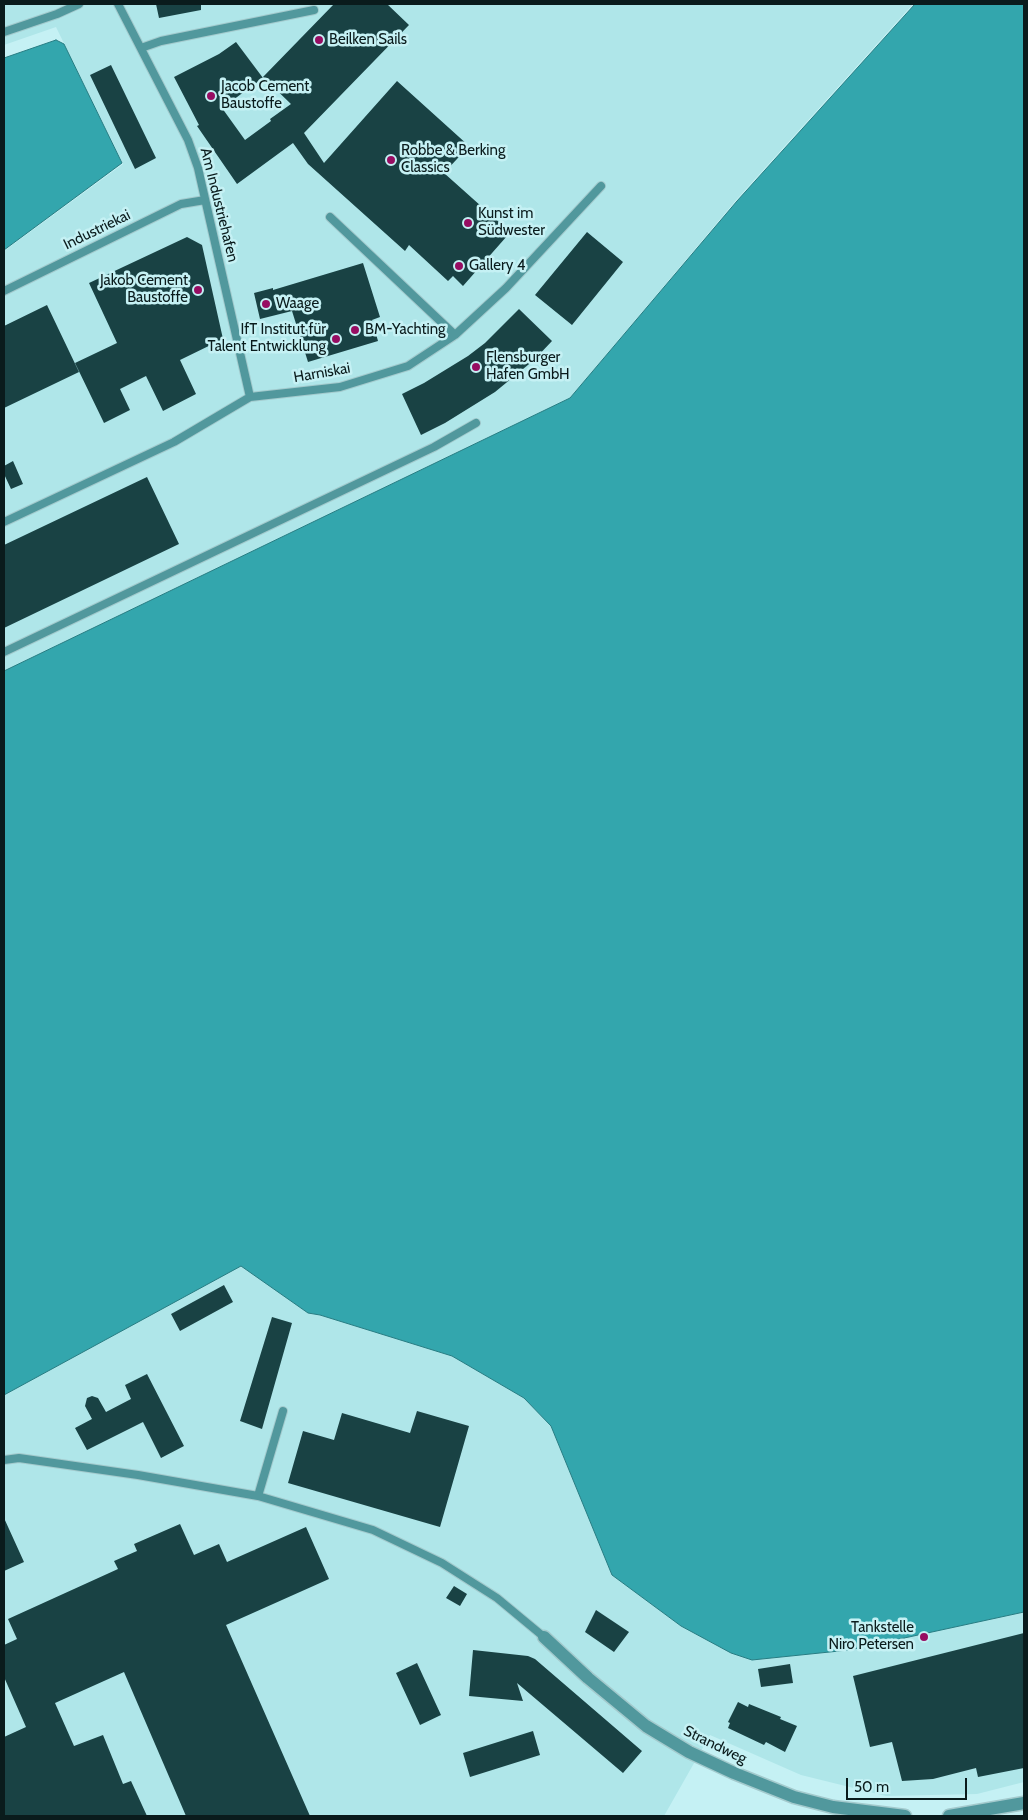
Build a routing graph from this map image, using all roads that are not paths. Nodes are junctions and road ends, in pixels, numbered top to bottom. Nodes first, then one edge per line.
1 (79, 4) edge
2 (118, 4) edge
3 (314, 10) dead end
4 (4, 32) edge
5 (141, 48) junction
6 (601, 186) dead end
7 (205, 200) junction
8 (330, 217) dead end
9 (4, 290) edge
10 (455, 335) junction
11 (250, 398) junction
12 (476, 423) dead end
13 (4, 522) edge
14 (4, 652) edge
15 (283, 1411) dead end
16 (4, 1460) edge
17 (258, 1496) junction
18 (544, 1637) joint
19 (1024, 1804) edge
20 (1013, 1811) edge
21 (904, 1816) edge
22 (949, 1816) edge

1 - 4 lane
2 - 5 lane, Am Industriehafen
3 - 5 lane
5 - 7 lane, Am Industriehafen
6 - 10 lane, Harniskai
7 - 9 lane, Industriekai
7 - 11 lane, Am Industriehafen
8 - 10 lane
10 - 11 lane, Harniskai
11 - 13 lane, Harniskai
12 - 14 lane
15 - 17 lane
16 - 17 lane
17 - 18 lane
18 - 21 street, Strandweg
19 - 20 street
20 - 22 street

